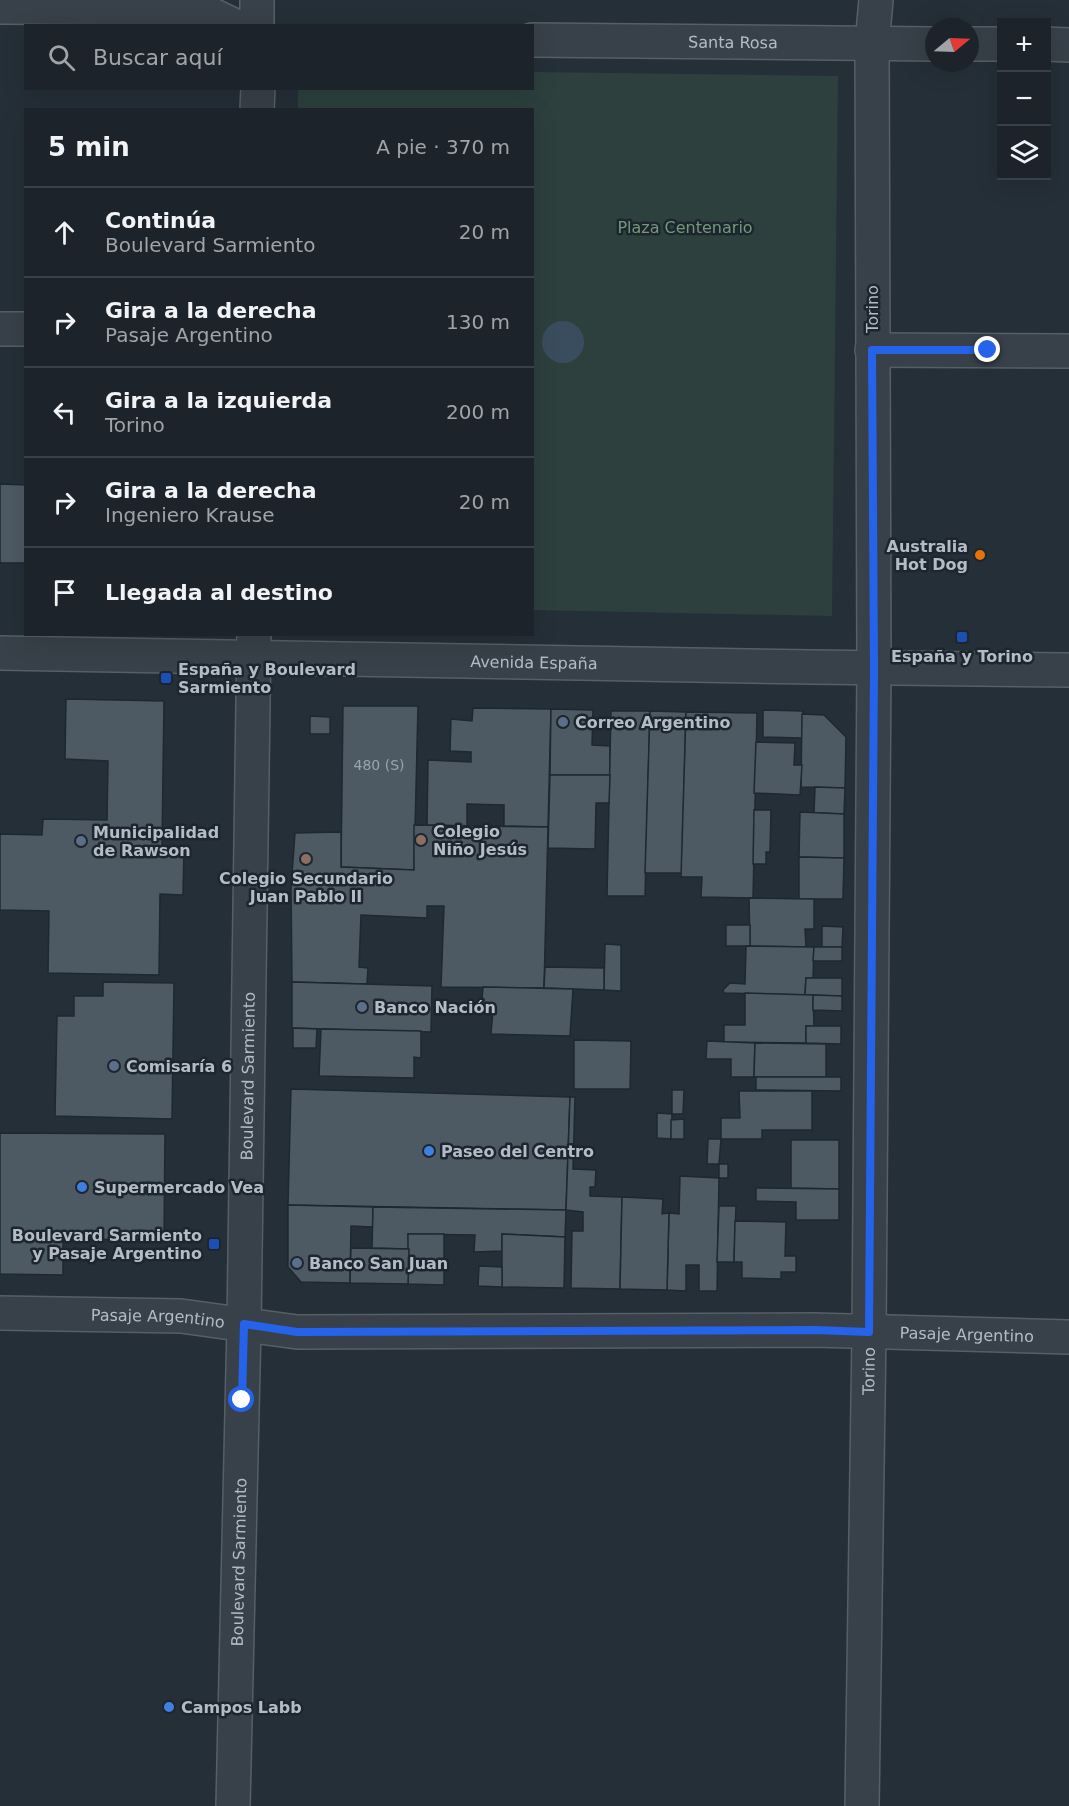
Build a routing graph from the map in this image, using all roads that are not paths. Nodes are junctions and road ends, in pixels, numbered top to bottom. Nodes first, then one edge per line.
1 (257, 0) edge
2 (876, 0) edge
3 (0, 7) edge
4 (231, 24) edge
5 (257, 24) edge
6 (534, 40) edge
7 (872, 44) junction
8 (925, 44) edge
9 (979, 44) edge
10 (997, 44) edge
11 (1051, 44) edge
12 (1069, 45) edge
13 (258, 90) edge
14 (257, 108) edge
15 (0, 329) edge
16 (24, 329) edge
17 (872, 350) junction
18 (1069, 351) edge
19 (254, 646) edge
20 (0, 653) edge
21 (874, 668) junction
22 (1069, 670) edge
23 (0, 1313) edge
24 (244, 1324) junction
25 (869, 1332) junction
26 (1069, 1337) edge
27 (233, 1806) edge
28 (862, 1806) edge

1 - 5 street
2 - 7 street, Torino
3 - 4 street
6 - 7 street, Santa Rosa
7 - 8 street, Santa Rosa
7 - 17 street, Torino
9 - 10 street
11 - 12 street
13 - 14 street
15 - 16 street
17 - 18 street
17 - 21 street, Torino
19 - 20 street, Avenida España
19 - 21 street, Avenida España
19 - 24 street, Boulevard Sarmiento
21 - 22 street, Avenida España
21 - 25 street, Torino
23 - 24 street, Pasaje Argentino
24 - 25 street, Pasaje Argentino
24 - 27 street, Boulevard Sarmiento
25 - 26 street, Pasaje Argentino
25 - 28 street, Torino

